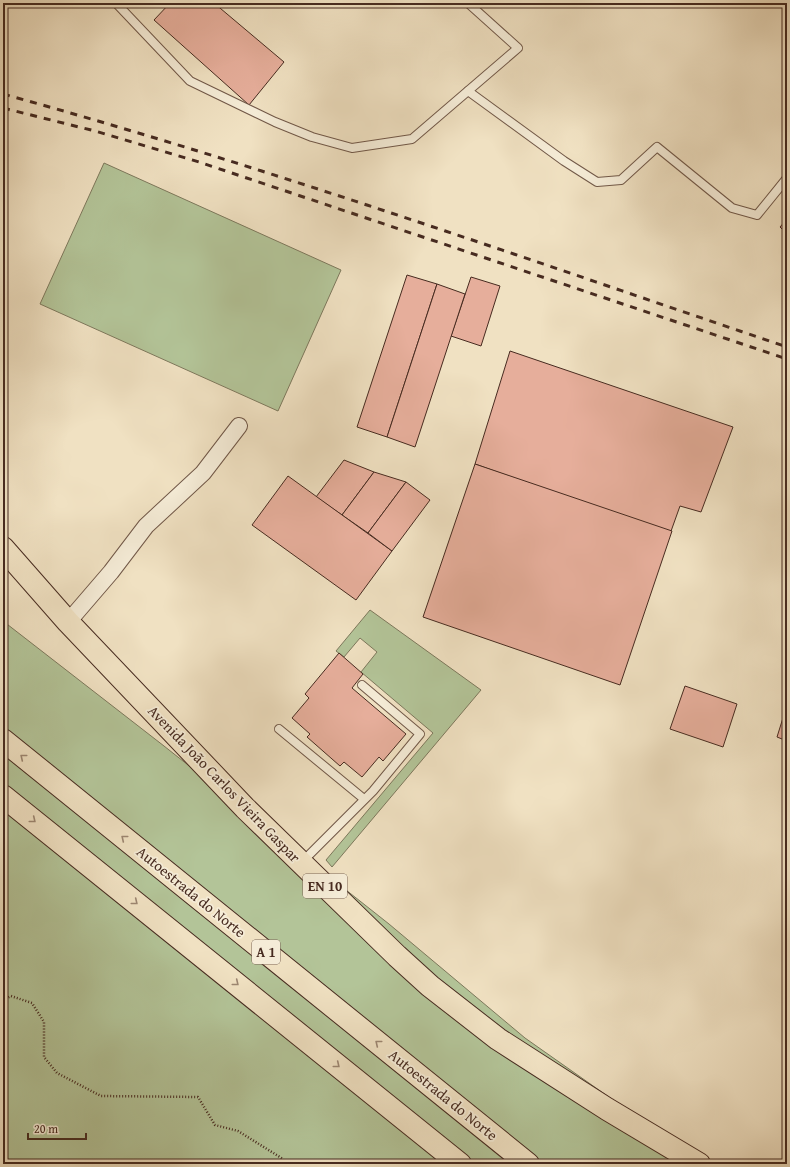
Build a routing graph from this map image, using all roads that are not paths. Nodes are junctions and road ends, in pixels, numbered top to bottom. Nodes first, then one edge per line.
1 (116, 3) edge
2 (468, 3) edge
3 (468, 91) junction
4 (787, 178) edge
5 (238, 426) dead end
6 (3, 548) edge
7 (68, 622) junction
8 (362, 685) dead end
9 (279, 729) dead end
10 (3, 740) edge
11 (3, 796) edge
12 (364, 799) junction
13 (301, 863) junction
14 (460, 1164) edge
15 (528, 1164) edge
16 (699, 1164) edge

1 - 3 lane
2 - 3 lane
3 - 4 lane
5 - 7 street
6 - 7 main road, Avenida João Carlos Vieira Gaspar / EN 10
7 - 13 main road, Avenida João Carlos Vieira Gaspar / EN 10
8 - 12 lane
9 - 12 lane
15 -> 10 main road, Autoestrada do Norte / A 1
11 -> 14 main road
12 - 13 lane
13 - 16 main road, Avenida João Carlos Vieira Gaspar / EN 10

